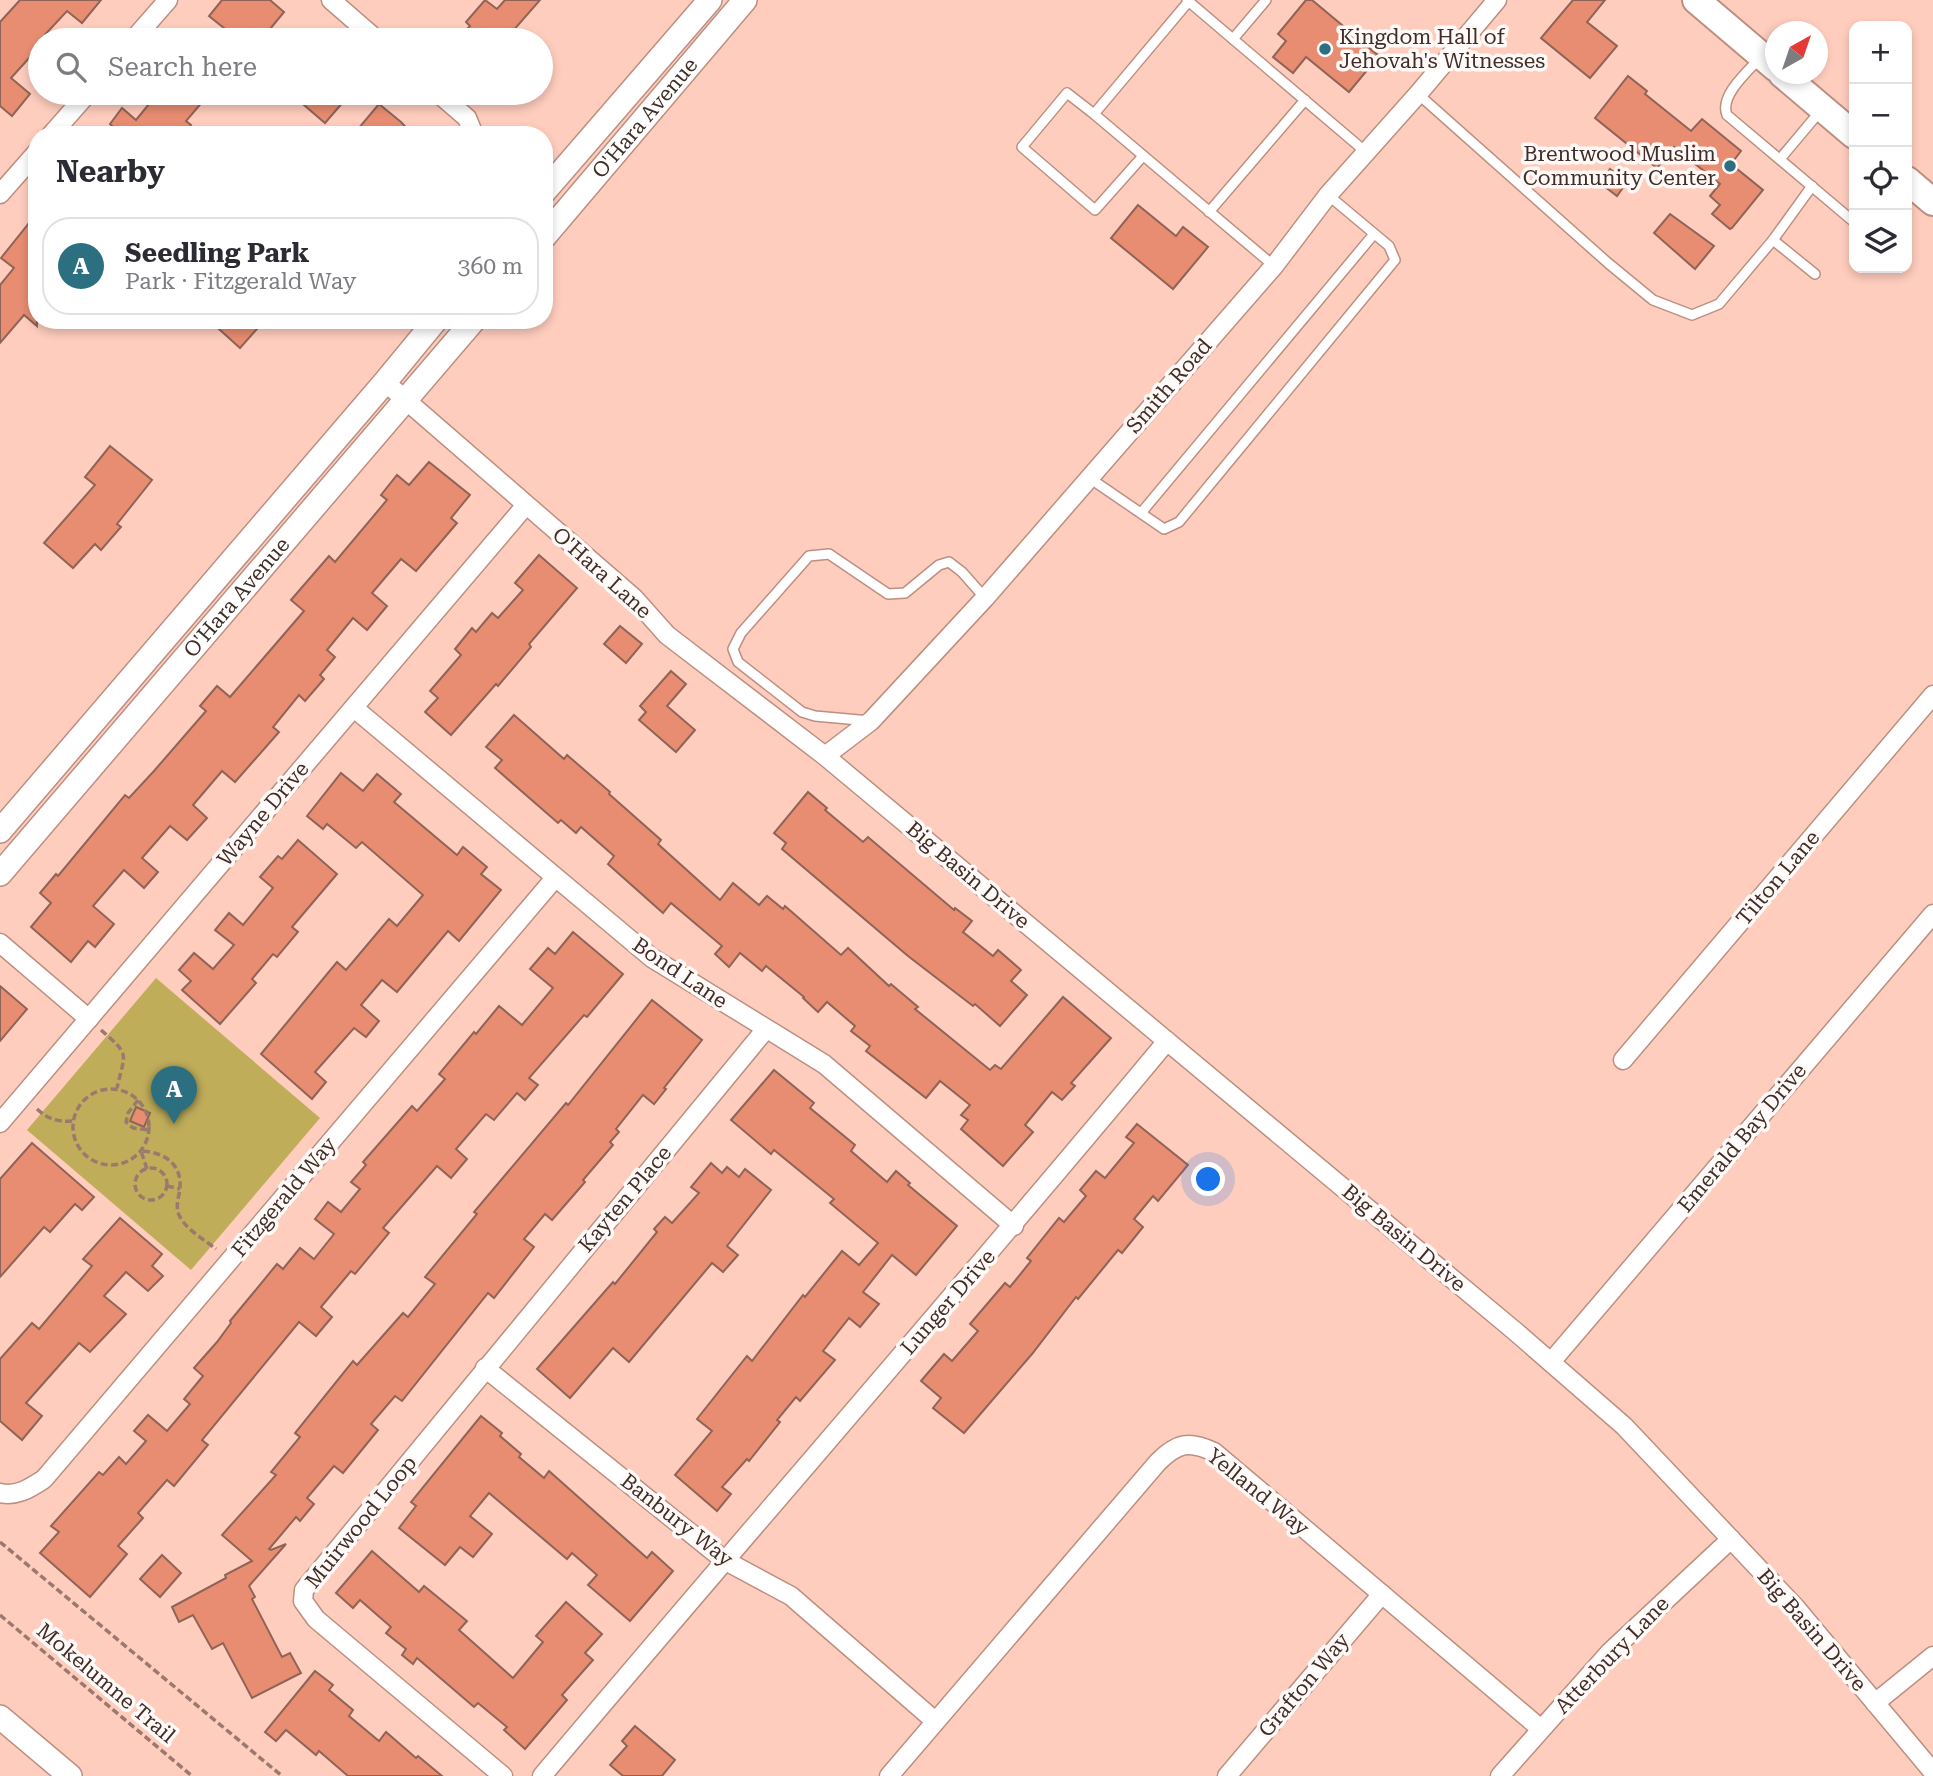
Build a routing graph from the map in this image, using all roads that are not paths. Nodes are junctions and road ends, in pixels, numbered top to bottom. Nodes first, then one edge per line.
1 (168, 0) edge
2 (331, 0) edge
3 (710, 0) edge
4 (745, 0) edge
5 (1266, 0) edge
6 (1497, 0) edge
7 (1696, 0) edge
8 (1188, 1) edge
9 (144, 28) edge
10 (363, 28) edge
11 (1233, 39) junction
12 (1765, 59) edge
13 (1765, 65) edge
14 (1794, 84) edge
15 (1418, 94) junction
16 (1304, 100) junction
17 (77, 105) edge
18 (452, 105) edge
19 (1823, 108) junction
20 (1094, 114) junction
21 (59, 126) edge
22 (470, 126) edge
23 (1849, 131) edge
24 (1367, 153) junction
25 (1143, 156) junction
26 (1780, 159) junction
27 (28, 162) edge
28 (553, 182) edge
29 (1912, 184) edge
30 (1812, 186) junction
31 (1, 190) edge
32 (1328, 195) junction
33 (1933, 202) edge
34 (1209, 212) junction
35 (1849, 218) edge
36 (553, 226) edge
37 (1374, 234) junction
38 (1773, 240) junction
39 (1274, 266) junction
40 (1815, 274) dead end
41 (429, 329) edge
42 (466, 329) edge
43 (385, 382) junction
44 (406, 400) junction
45 (1088, 477) junction
46 (526, 505) junction
47 (1141, 513) junction
48 (985, 598) junction
49 (1933, 695) edge
50 (354, 708) junction
51 (872, 721) junction
52 (825, 756) junction
53 (0, 831) edge
54 (0, 874) edge
55 (555, 878) junction
56 (1933, 914) edge
57 (0, 943) edge
58 (89, 1019) junction
59 (765, 1029) junction
60 (1167, 1041) junction
61 (1623, 1060) dead end
62 (0, 1123) edge
63 (1014, 1226) junction
64 (1551, 1362) junction
65 (485, 1368) junction
66 (0, 1493) edge
67 (1731, 1539) junction
68 (724, 1560) junction
69 (1382, 1594) junction
70 (1933, 1656) edge
71 (1875, 1703) junction
72 (0, 1717) edge
73 (935, 1721) junction
74 (1541, 1729) junction
75 (1933, 1772) edge
76 (70, 1776) edge
77 (503, 1776) edge
78 (542, 1776) edge
79 (889, 1776) edge
80 (1227, 1776) edge
81 (1500, 1776) edge

1 - 9 street
2 - 10 street
3 - 28 street, O'Hara Avenue
4 - 36 street, O'Hara Avenue
5 - 11 lane
6 - 15 street, Smith Road
7 - 12 main road
8 - 11 lane
8 - 20 lane
11 - 16 lane
13 - 26 lane
14 - 19 main road
15 - 24 street, Smith Road
15 - 38 lane
16 - 24 lane
16 - 34 lane
17 - 21 street
18 - 22 street
19 - 23 main road
19 - 26 lane
20 - 25 lane
20 - 25 lane
24 - 32 street, Smith Road
25 - 34 lane
26 - 30 lane
27 - 31 street
29 - 33 main road
30 - 35 lane
30 - 38 lane
32 - 37 lane
32 - 39 street, Smith Road
34 - 39 lane
37 - 47 lane
37 - 47 lane
38 - 40 lane
39 - 45 street, Smith Road
41 - 43 street, O'Hara Avenue
42 - 44 street, O'Hara Avenue
43 - 44 street, O'Hara Lane
43 - 53 street, O'Hara Avenue
44 - 46 street, O'Hara Lane
44 - 54 street, O'Hara Avenue
45 - 47 lane
45 - 48 street, Smith Road
46 - 50 street, Wayne Drive
46 - 52 street, O'Hara Lane
48 - 51 street, Smith Road
48 - 51 lane
49 - 61 street, Tilton Lane
50 - 55 street, Bond Lane
50 - 58 street, Wayne Drive
51 - 52 street, Smith Road
52 - 60 street, Big Basin Drive
55 - 59 street, Bond Lane
55 - 66 street, Fitzgerald Way
56 - 64 street, Emerald Bay Drive
57 - 58 street
58 - 62 street, Wayne Drive
59 - 63 street, Bond Lane
59 - 65 street, Kayten Place
60 - 63 street, Lunger Drive
60 - 64 street, Big Basin Drive
63 - 68 street, Lunger Drive
64 - 67 street, Big Basin Drive
65 - 68 street, Banbury Way
65 - 77 street, Muirwood Loop
67 - 71 street, Big Basin Drive
67 - 74 street, Atterbury Lane
68 - 73 street, Banbury Way
68 - 78 street
69 - 73 street, Yelland Way
69 - 74 street, Yelland Way
69 - 80 street, Grafton Way
70 - 71 street
71 - 75 street, Big Basin Drive
72 - 76 street
73 - 79 street, Yelland Way
74 - 81 street, Atterbury Lane

